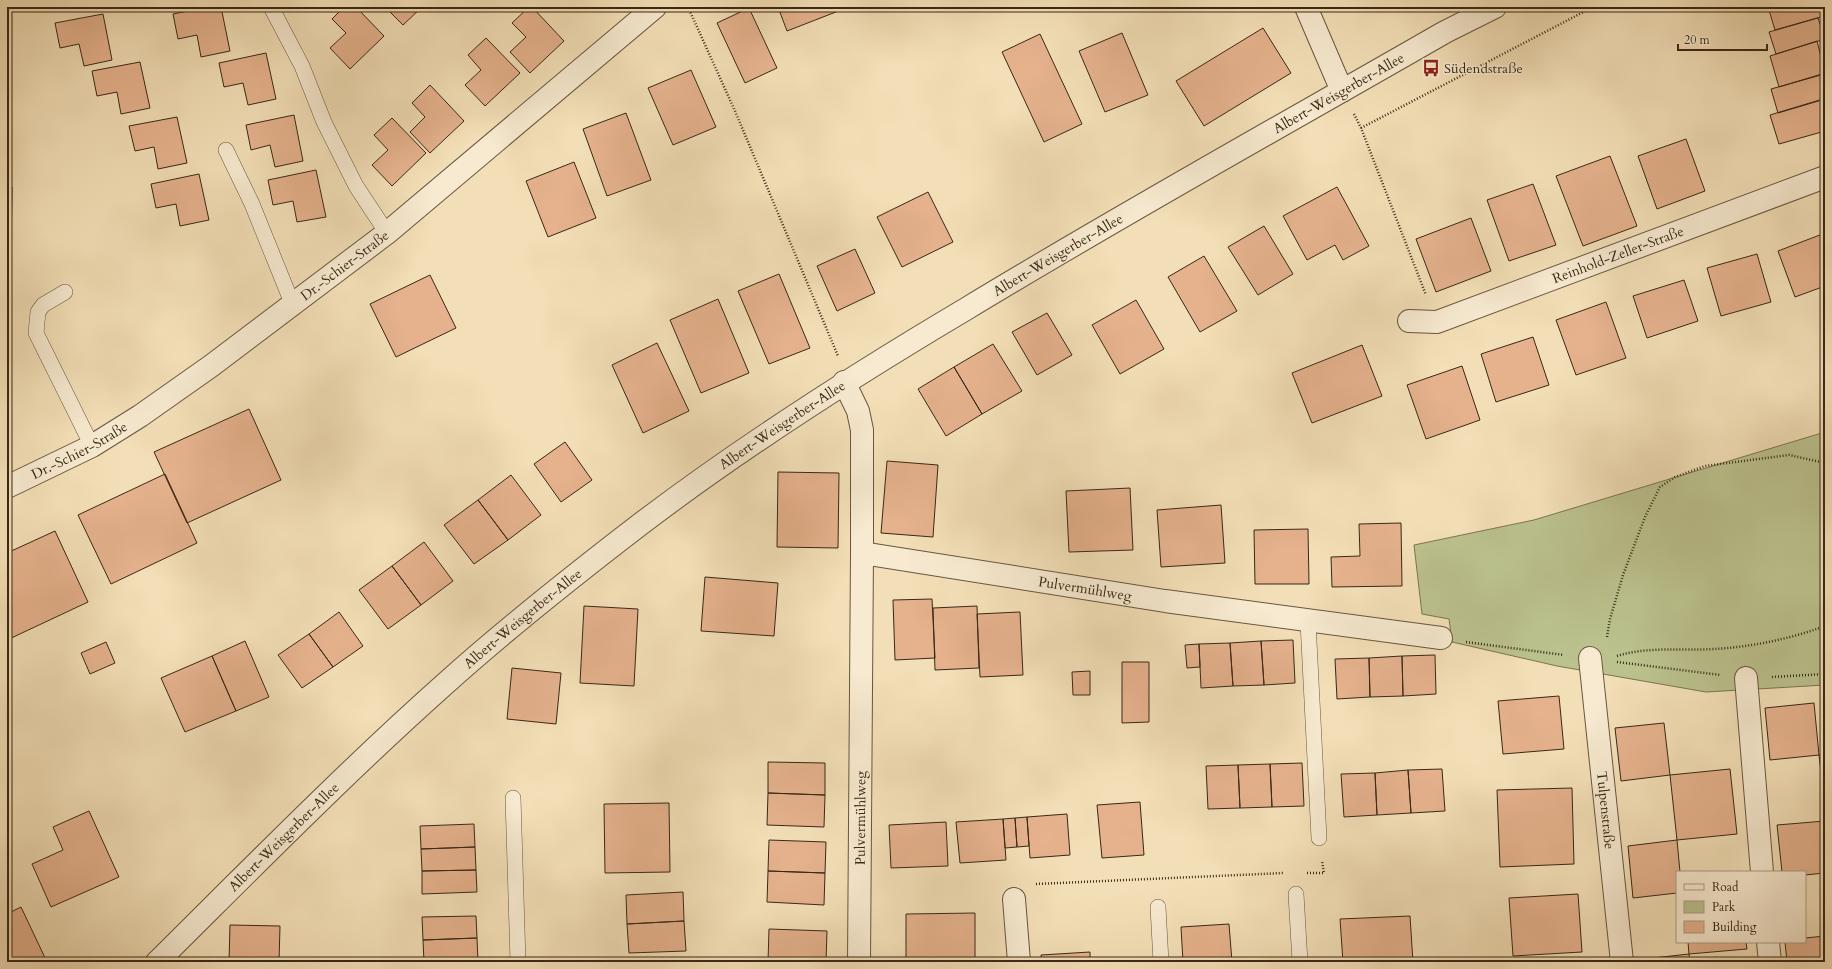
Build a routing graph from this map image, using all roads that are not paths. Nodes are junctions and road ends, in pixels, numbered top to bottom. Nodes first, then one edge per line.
1 (270, 7) edge
2 (655, 7) edge
3 (1306, 7) edge
4 (1495, 7) edge
5 (1342, 92) junction
6 (226, 150) dead end
7 (1825, 177) edge
8 (387, 233) junction
9 (66, 292) dead end
10 (292, 304) junction
11 (1409, 321) dead end
12 (844, 382) junction
13 (92, 446) junction
14 (7, 486) edge
15 (862, 553) junction
16 (1308, 622) junction
17 (1441, 638) road end
18 (1597, 659) road end
19 (1746, 678) road end
20 (513, 798) dead end
21 (1319, 838) road end
22 (1762, 871) edge
23 (1296, 894) dead end
24 (1014, 899) road end
25 (1158, 907) dead end
26 (1768, 943) edge
27 (157, 962) edge
28 (518, 962) edge
29 (859, 962) edge
30 (1019, 962) edge
31 (1162, 962) edge
32 (1300, 962) edge
33 (1622, 962) edge
34 (1770, 962) edge

1 - 8 lane
2 - 8 street, Dr.-Schier-Straße
3 - 5 street
4 - 5 street, Albert-Weisgerber-Allee
5 - 12 street, Albert-Weisgerber-Allee
6 - 10 lane
7 - 11 street, Reinhold-Zeller-Straße
8 - 10 street, Dr.-Schier-Straße
9 - 13 lane
10 - 13 street, Dr.-Schier-Straße
12 - 15 street, Pulvermühlweg
12 - 27 street, Albert-Weisgerber-Allee
13 - 14 street, Dr.-Schier-Straße
15 - 16 street, Pulvermühlweg
15 - 29 street, Pulvermühlweg
16 - 17 street, Pulvermühlweg
16 - 21 lane
18 - 33 street, Tulpenstraße
19 - 22 street
20 - 28 lane
23 - 32 lane
24 - 30 street
25 - 31 lane
26 - 34 street

